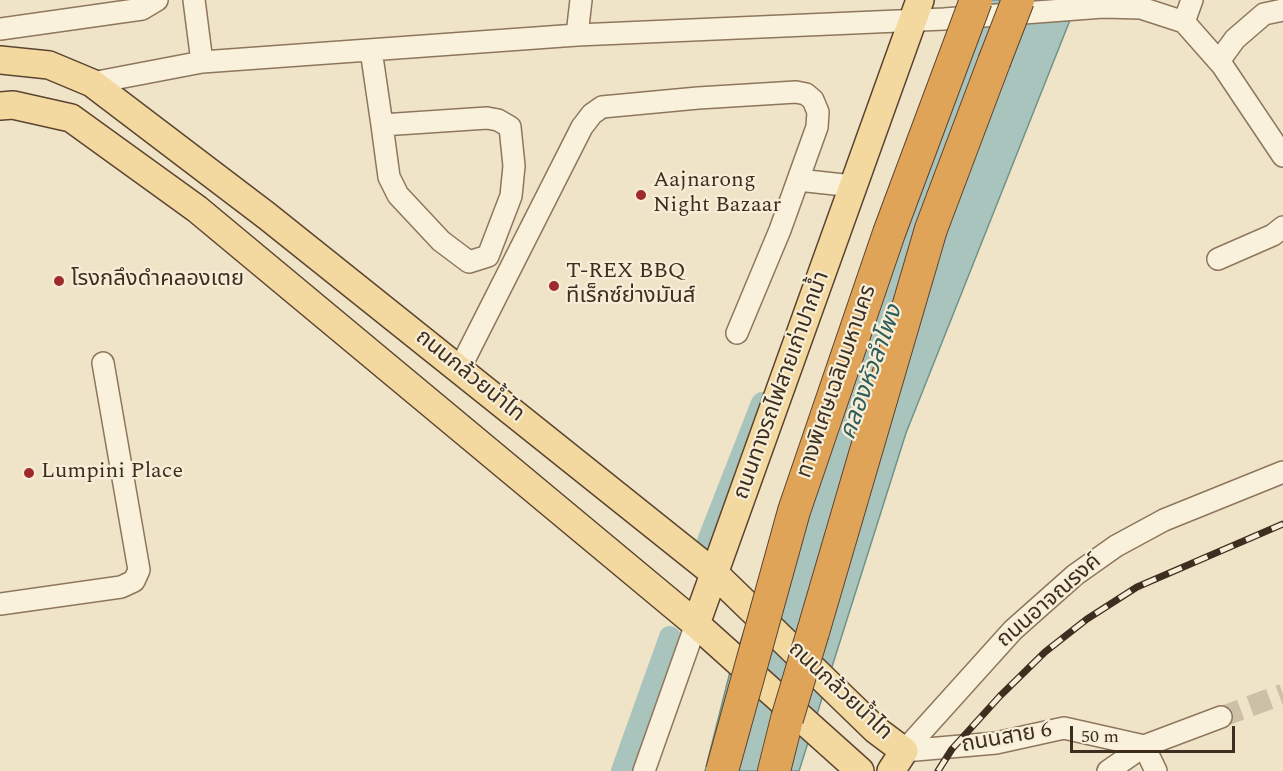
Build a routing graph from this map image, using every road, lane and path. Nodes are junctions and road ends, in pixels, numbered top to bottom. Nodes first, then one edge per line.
1 (157, 0) edge
2 (194, 0) edge
3 (581, 0) edge
4 (976, 0) edge
5 (1018, 0) edge
6 (1192, 0) edge
7 (916, 10) edge
8 (1283, 10) edge
9 (1184, 22) junction
10 (0, 29) edge
11 (577, 35) junction
12 (371, 50) junction
13 (0, 60) edge
14 (1219, 61) junction
15 (202, 62) junction
16 (92, 83) junction
17 (0, 106) edge
18 (70, 118) junction
19 (382, 125) junction
20 (1283, 156) edge
21 (798, 180) junction
22 (854, 186) junction
23 (1283, 227) edge
24 (1218, 259) dead end
25 (737, 333) dead end
26 (103, 363) dead end
27 (459, 370) junction
28 (1283, 472) edge
29 (715, 574) junction
30 (0, 604) edge
31 (696, 624) junction
32 (1221, 717) tunnel mouth
33 (1144, 746) junction
34 (897, 761) edge
35 (644, 771) edge
36 (722, 771) edge
37 (774, 771) edge
38 (860, 771) edge
39 (1108, 771) edge
40 (1156, 771) edge

1 - 10 street
2 - 15 street
3 - 11 street
4 - 36 highway, ทางพิเศษเฉลิมมหานคร, bridge
5 - 37 highway, ทางพิเศษเฉลิมมหานคร, bridge
6 - 9 street
7 - 9 street, bridge
7 - 11 street
7 - 22 main road, ถนนทางรถไฟสายเก่าปากน้ำ
8 - 14 street
9 - 14 street
11 - 12 street
12 - 15 street
12 - 19 street
13 - 16 main road, ถนนกล้วยน้ำไท
14 - 20 street
15 - 16 street
16 - 18 main road
16 - 27 main road, ถนนกล้วยน้ำไท
17 - 18 main road, ถนนกล้วยน้ำไท
18 - 31 main road, ถนนกล้วยน้ำไท
19 - 19 street
21 - 22 street
21 - 25 street
21 - 27 street
22 - 29 main road, ถนนทางรถไฟสายเก่าปากน้ำ
23 - 24 street
26 - 30 street
27 - 29 main road, ถนนกล้วยน้ำไท
28 - 34 street, ถนนอาจณรงค์
29 - 31 main road, ถนนทางรถไฟสายเก่าปากน้ำ
29 - 34 main road, ถนนกล้วยน้ำไท
31 - 35 street, ถนนทางรถไฟสายเก่าปากน้ำ
31 - 38 main road, ถนนกล้วยน้ำไท
32 - 33 street
33 - 34 street, ถนนสาย 6
33 - 39 street
33 - 40 street

